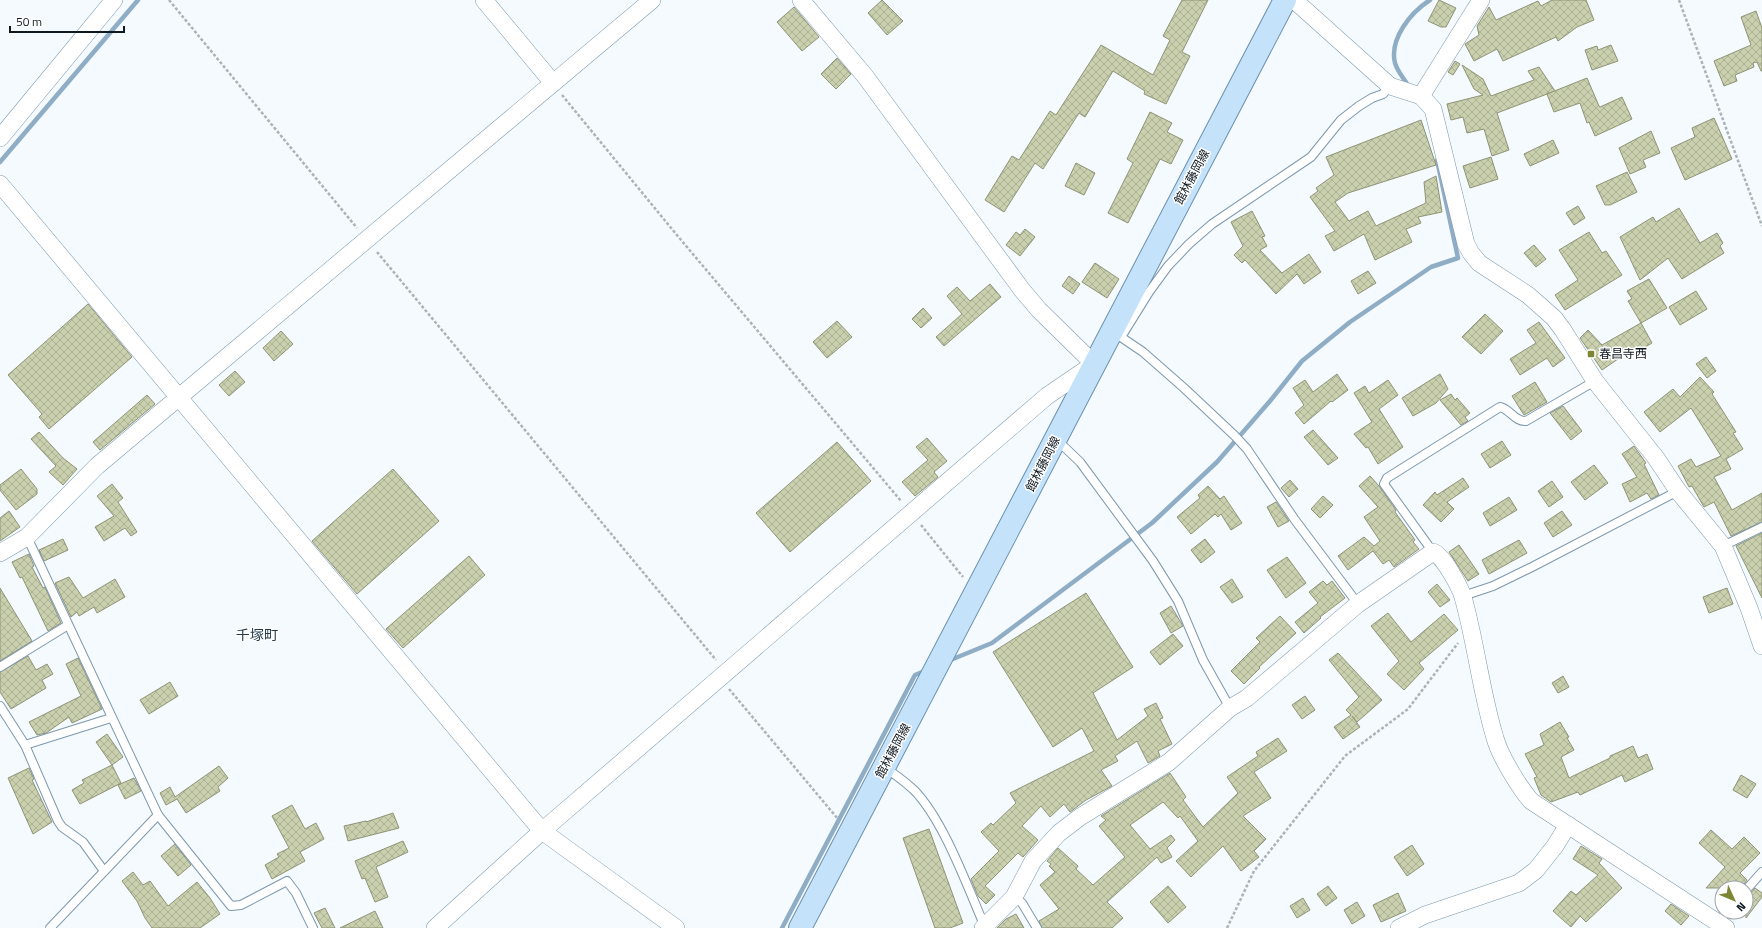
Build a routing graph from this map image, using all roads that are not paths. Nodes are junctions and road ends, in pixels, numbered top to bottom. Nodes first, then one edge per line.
1 (114, 0) edge
2 (484, 0) edge
3 (652, 0) edge
4 (801, 0) edge
5 (1285, 0) edge
6 (1294, 0) edge
7 (1473, 2) edge
8 (553, 83) junction
9 (1390, 86) junction
10 (1421, 96) junction
11 (0, 138) edge
12 (0, 184) edge
13 (1116, 334) junction
14 (1094, 364) junction
15 (1595, 381) junction
16 (179, 397) junction
17 (1056, 439) junction
18 (1678, 491) junction
19 (1762, 527) edge
20 (27, 537) junction
21 (1723, 546) junction
22 (1433, 552) junction
23 (0, 553) edge
24 (1463, 596) junction
25 (1358, 604) junction
26 (68, 625) junction
27 (1762, 646) edge
28 (0, 667) edge
29 (0, 706) edge
30 (1230, 708) junction
31 (111, 718) junction
32 (25, 745) junction
33 (884, 767) junction
34 (158, 815) junction
35 (1568, 825) junction
36 (542, 831) junction
37 (104, 871) junction
38 (1762, 872) edge
39 (1754, 881) edge
40 (1014, 897) junction
41 (1724, 921) edge
42 (984, 927) edge
43 (50, 928) edge
44 (313, 928) edge
45 (435, 928) edge
46 (676, 928) edge
47 (800, 928) edge
48 (1037, 928) edge
49 (1398, 928) edge

1 - 11 street
2 - 8 street
3 - 8 street
4 - 14 street
5 - 13 main road, 館林藤岡線
6 - 9 street
7 - 10 street
8 - 16 street
9 - 10 street
9 - 13 lane
10 - 15 street
12 - 16 street
13 - 14 main road, 館林藤岡線
13 - 25 lane
14 - 17 main road, 館林藤岡線
14 - 36 street
15 - 18 street
15 - 22 lane
16 - 20 street
16 - 36 street
17 - 30 lane
17 - 33 main road, 館林藤岡線
18 - 21 street
18 - 24 lane
19 - 21 lane
20 - 23 street
20 - 26 lane
21 - 27 street
22 - 24 street
22 - 25 street
24 - 35 street
25 - 30 street
26 - 28 lane
26 - 31 lane
29 - 32 lane
30 - 40 street
31 - 32 lane
31 - 34 lane
32 - 37 lane
33 - 42 lane
33 - 47 main road, 館林藤岡線
34 - 37 lane
34 - 44 lane
35 - 41 street
35 - 49 street
36 - 45 street
36 - 46 street
37 - 43 lane
38 - 39 lane
40 - 42 street
40 - 48 lane

